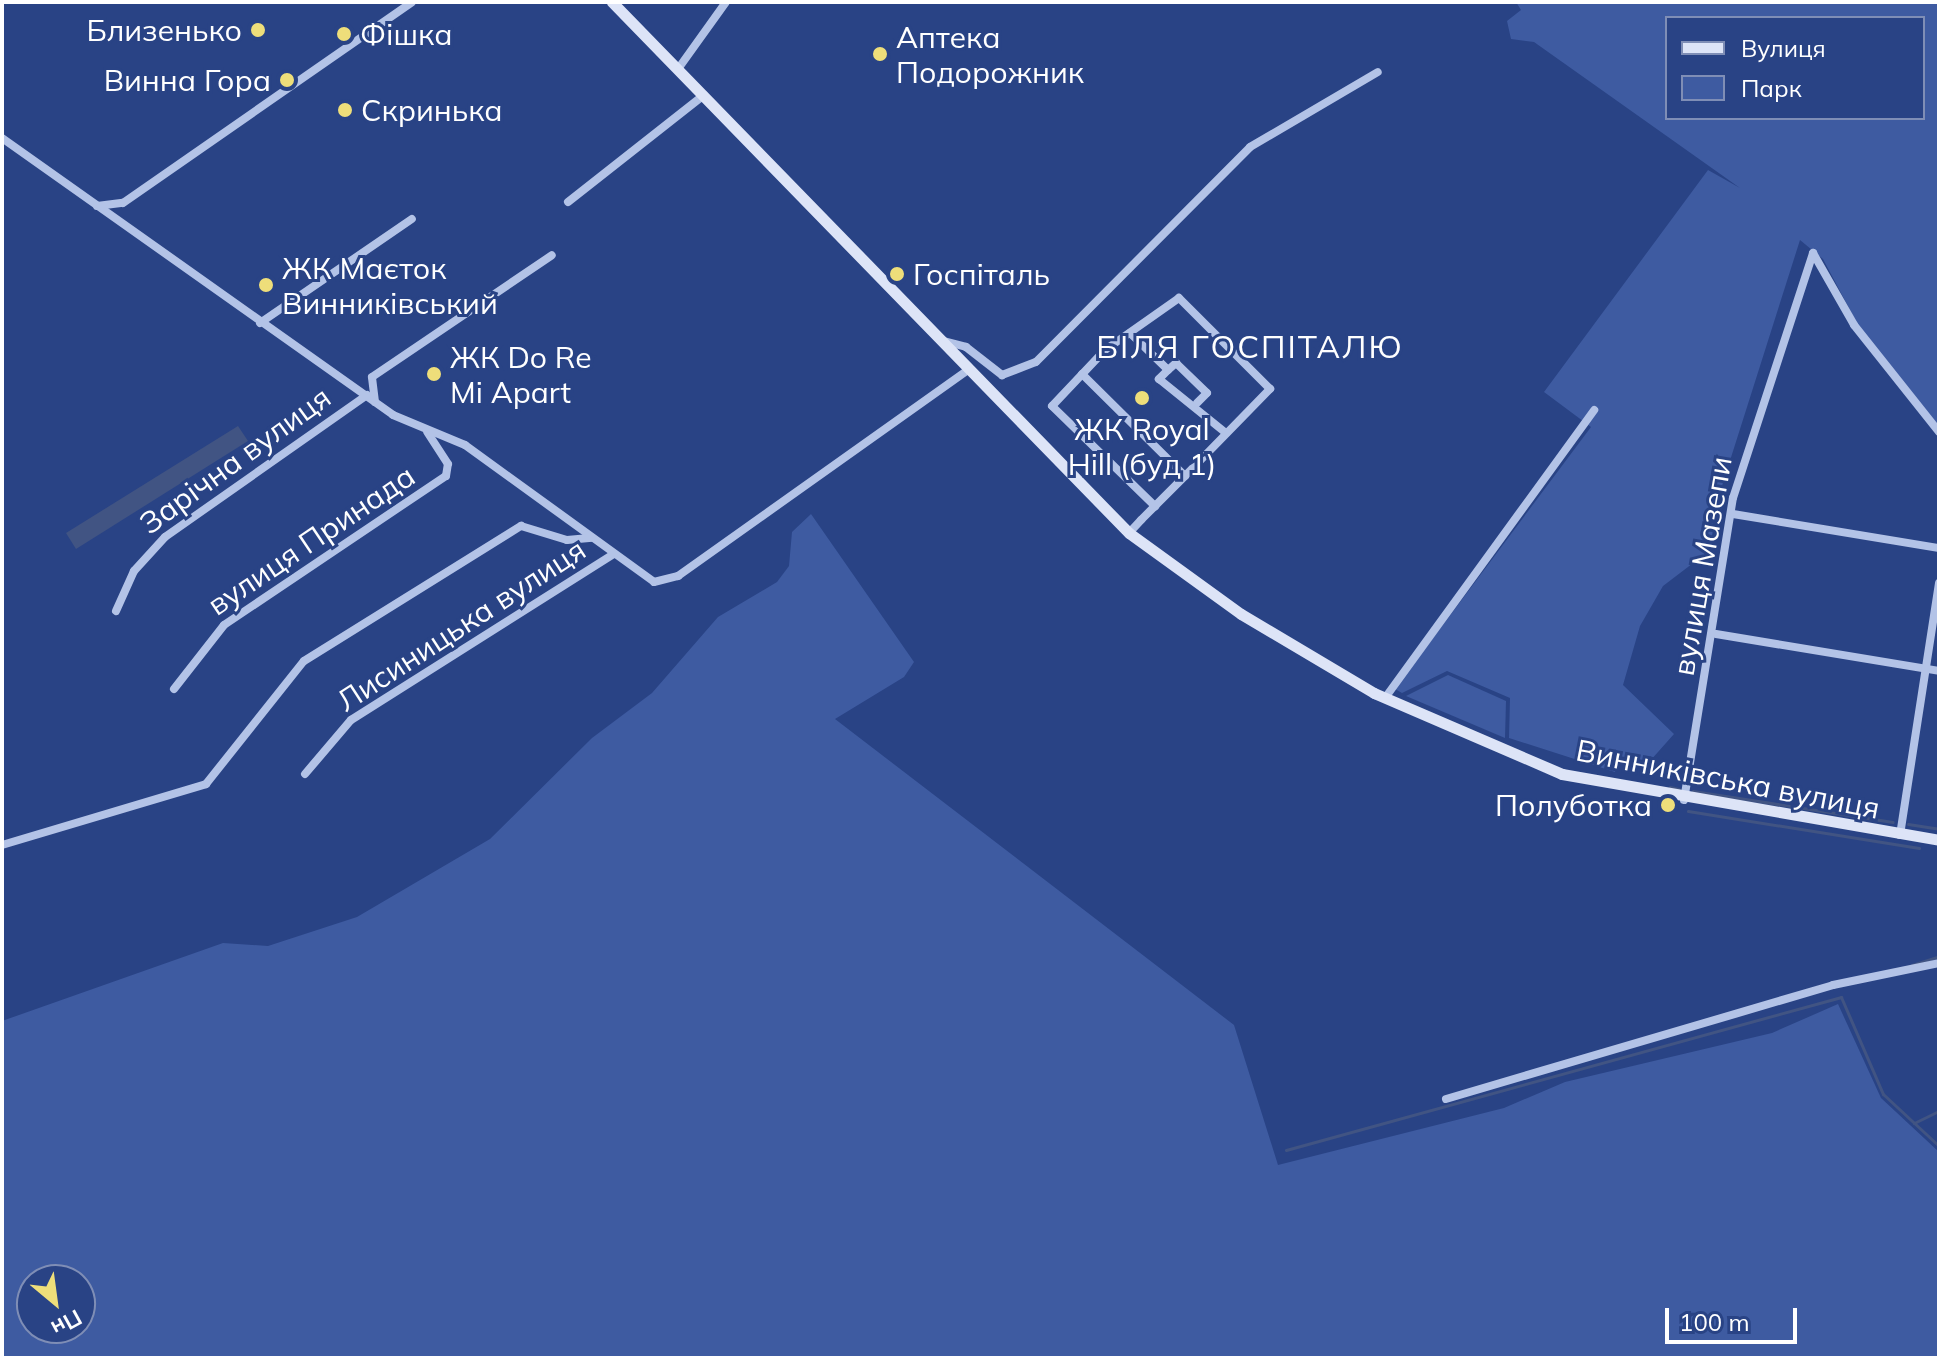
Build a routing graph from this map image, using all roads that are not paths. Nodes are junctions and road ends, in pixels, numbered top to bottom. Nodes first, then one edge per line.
1 (412, 2) edge
2 (612, 2) edge
3 (726, 2) edge
4 (678, 69) junction
5 (1378, 72) dead end
6 (704, 95) junction
7 (2, 138) edge
8 (568, 202) dead end
9 (96, 206) junction
10 (412, 219) dead end
11 (552, 255) dead end
12 (260, 323) junction
13 (1130, 333) junction
14 (937, 337) junction
15 (1168, 370) junction
16 (966, 371) junction
17 (1082, 374) junction
18 (367, 395) junction
19 (376, 403) junction
20 (1197, 403) junction
21 (1594, 410) dead end
22 (426, 431) junction
23 (1939, 432) edge
24 (1226, 433) junction
25 (1185, 476) junction
26 (1155, 506) junction
27 (1733, 514) junction
28 (1129, 533) junction
29 (592, 538) junction
30 (1939, 548) edge
31 (614, 554) junction
32 (1939, 583) edge
33 (116, 611) dead end
34 (1716, 634) junction
35 (1927, 669) junction
36 (1939, 671) edge
37 (174, 689) dead end
38 (1385, 698) junction
39 (305, 774) dead end
40 (1684, 801) junction
41 (1900, 835) junction
42 (1939, 840) edge
43 (2, 845) edge
44 (1939, 963) edge
45 (1446, 1099) dead end

1 - 9 street
2 - 4 main road, Винниківська вулиця
3 - 4 street
4 - 6 main road, Винниківська вулиця
5 - 14 street
6 - 8 street
6 - 14 main road, Винниківська вулиця
7 - 9 street
9 - 12 street
10 - 12 street
11 - 19 street
12 - 18 street
13 - 15 street
13 - 17 street
13 - 24 street
14 - 16 main road, Винниківська вулиця
15 - 20 street
15 - 20 street
16 - 28 main road, Винниківська вулиця
16 - 31 street
17 - 25 street
17 - 26 street
18 - 19 street
18 - 33 street, Зарічна вулиця
19 - 22 street
20 - 24 street
21 - 38 street
22 - 29 street
22 - 37 street, вулиця Принада
23 - 27 street, вулиця Мазепи
24 - 25 street
25 - 26 street
26 - 28 street
27 - 30 street
27 - 34 street, вулиця Мазепи
28 - 38 main road, Винниківська вулиця
29 - 31 street
29 - 43 street
31 - 39 street, Лисиницька вулиця
32 - 35 street
34 - 35 street
34 - 40 street, вулиця Мазепи
35 - 36 street
35 - 41 street
38 - 40 main road, Винниківська вулиця
40 - 41 main road, Винниківська вулиця
41 - 42 main road, Винниківська вулиця
44 - 45 street

